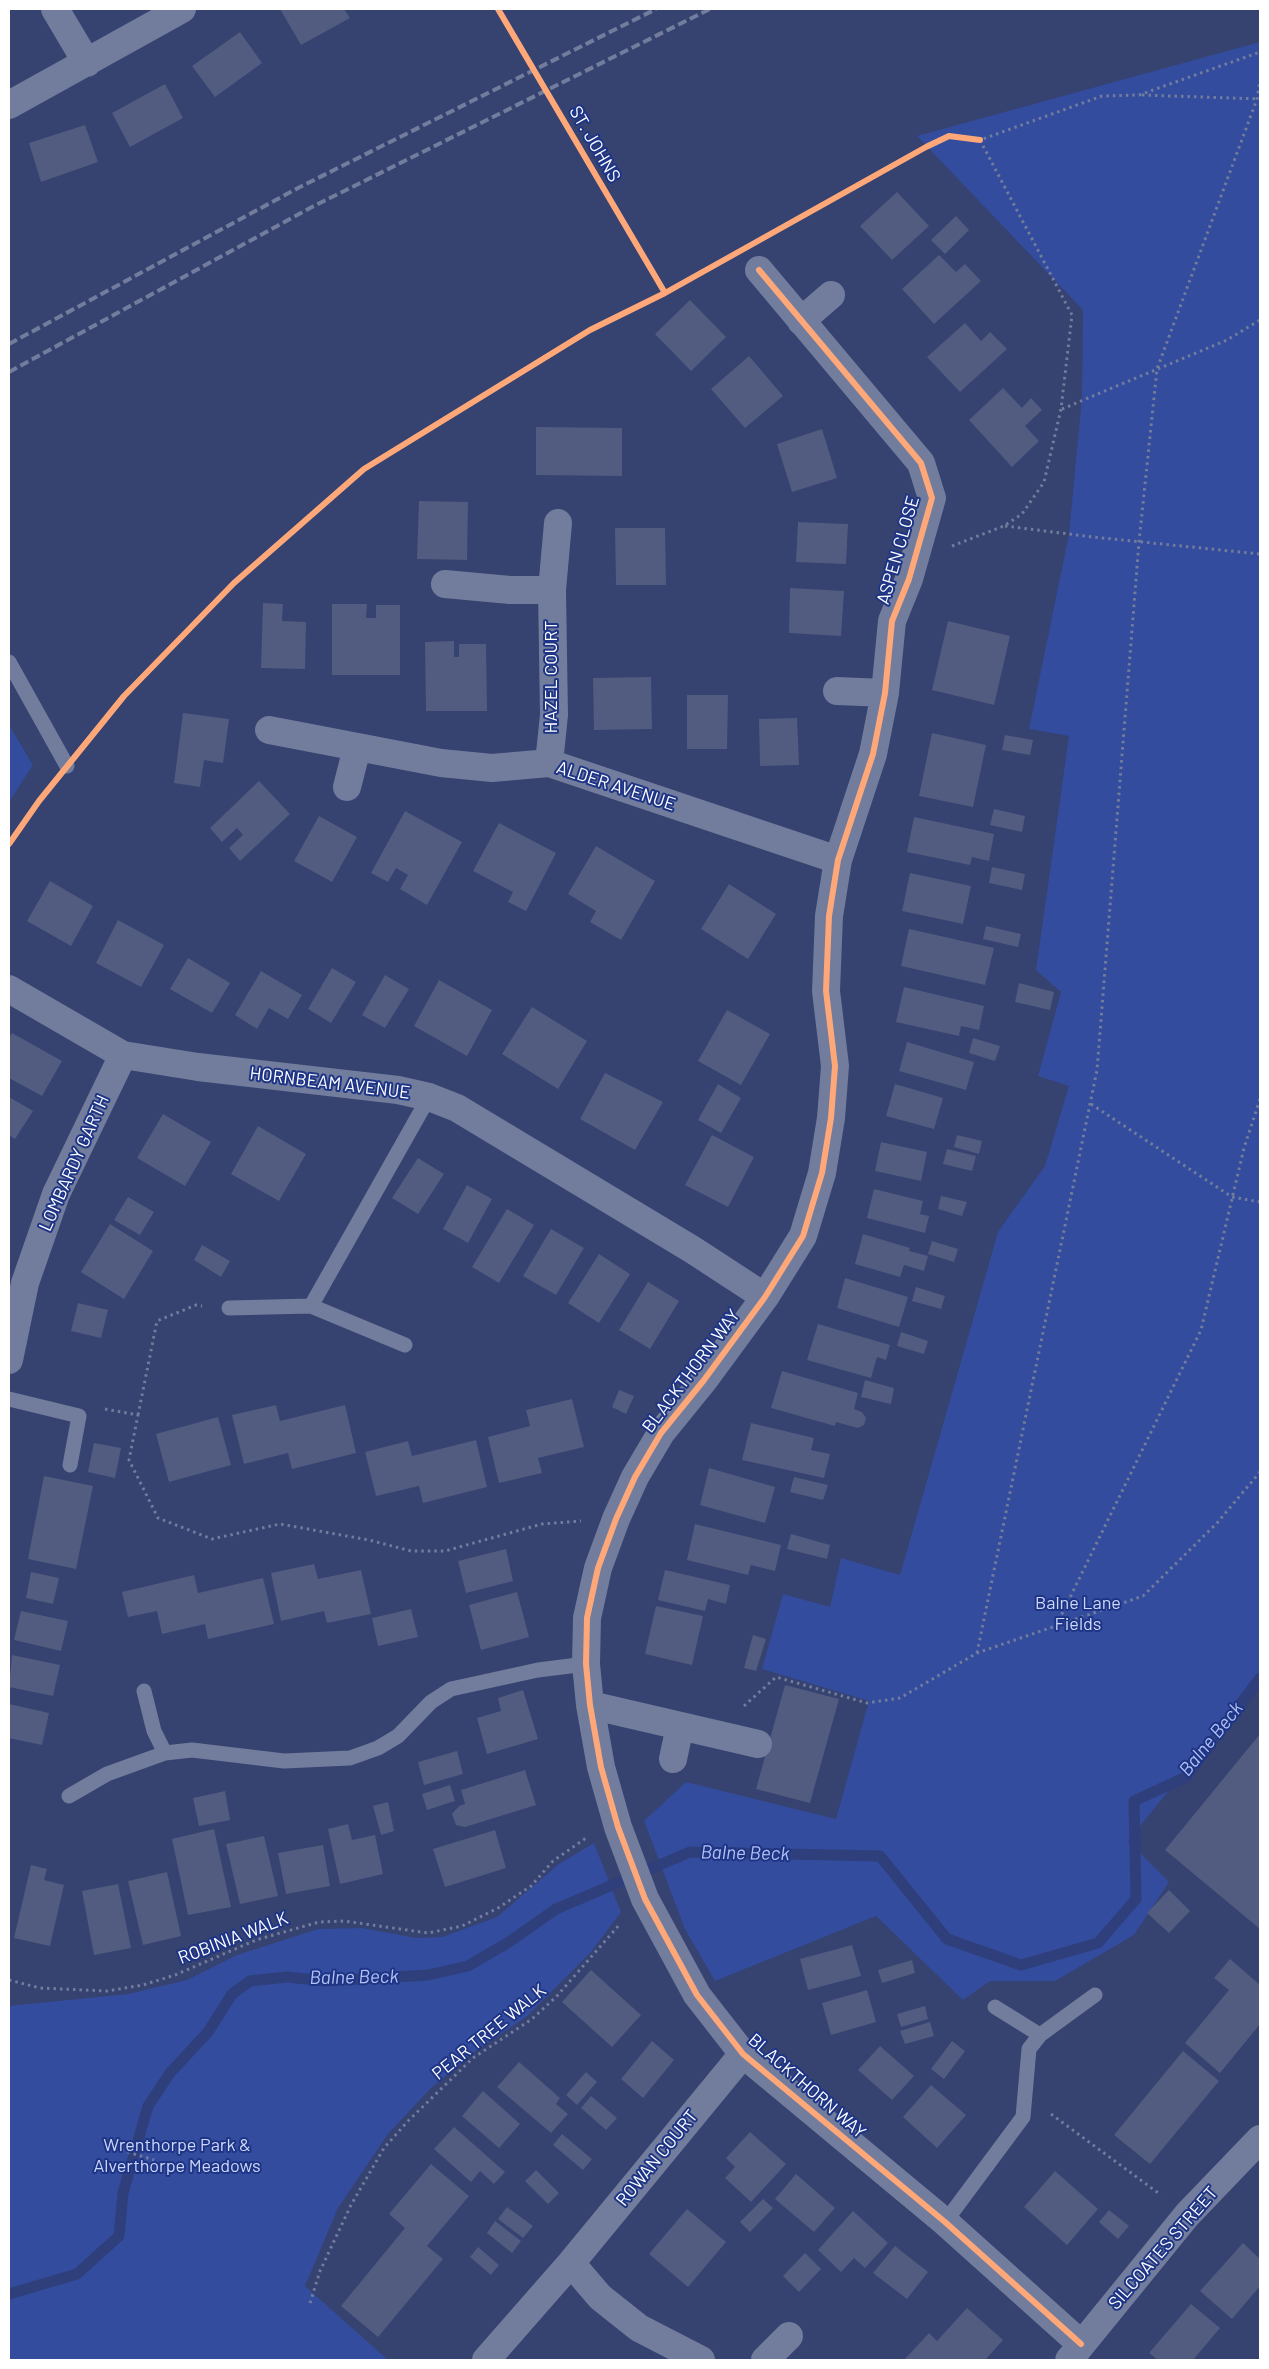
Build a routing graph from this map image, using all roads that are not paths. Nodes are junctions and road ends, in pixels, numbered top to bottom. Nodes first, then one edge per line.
1 (55, 9) edge
2 (182, 9) edge
3 (86, 63) junction
4 (9, 105) edge
5 (759, 270) dead end
6 (831, 295) dead end
7 (802, 321) junction
8 (558, 523) dead end
9 (445, 584) dead end
10 (552, 590) junction
11 (9, 662) edge
12 (837, 691) dead end
13 (885, 693) junction
14 (269, 730) dead end
15 (357, 748) junction
16 (548, 763) junction
17 (67, 766) dead end
18 (346, 787) dead end
19 (838, 860) junction
20 (9, 989) edge
21 (123, 1055) junction
22 (429, 1097) junction
23 (765, 1297) junction
24 (311, 1306) junction
25 (229, 1308) road end
26 (405, 1345) dead end
27 (9, 1360) edge
28 (9, 1399) edge
29 (70, 1465) dead end
30 (586, 1664) junction
31 (144, 1691) dead end
32 (590, 1705) junction
33 (680, 1726) junction
34 (758, 1744) dead end
35 (165, 1753) junction
36 (673, 1759) dead end
37 (68, 1796) dead end
38 (1095, 1995) dead end
39 (995, 2007) dead end
40 (1040, 2035) junction
41 (743, 2054) junction
42 (1260, 2140) edge
43 (945, 2222) junction
44 (571, 2263) junction
45 (789, 2336) dead end
46 (1075, 2352) edge
47 (486, 2360) edge
48 (701, 2360) edge
49 (765, 2360) edge

1 - 3 street
2 - 3 street
3 - 4 street
5 - 7 street, ASPEN CLOSE
6 - 7 street
7 - 13 street, ASPEN CLOSE
8 - 10 street, HAZEL COURT
9 - 10 street
10 - 16 street, HAZEL COURT
11 - 17 lane
12 - 13 street
13 - 19 street, ASPEN CLOSE
14 - 15 street, ALDER AVENUE
15 - 16 street, ALDER AVENUE
15 - 18 street
16 - 19 street, ALDER AVENUE
19 - 23 street, BLACKTHORN WAY
20 - 21 street, HORNBEAM AVENUE
21 - 22 street, HORNBEAM AVENUE
21 - 27 street, LOMBARDY GARTH
22 - 23 street, HORNBEAM AVENUE
22 - 24 lane
23 - 30 street, BLACKTHORN WAY
24 - 25 lane
24 - 26 lane
28 - 29 lane
30 - 32 street, BLACKTHORN WAY
30 - 35 lane
31 - 35 lane
32 - 33 street
32 - 41 street, BLACKTHORN WAY
33 - 34 street
33 - 36 street
35 - 37 lane
38 - 40 lane
39 - 40 lane
40 - 43 lane
41 - 43 street, BLACKTHORN WAY
41 - 44 street, ROWAN COURT
42 - 46 street, SILCOATES STREET
43 - 46 street, BLACKTHORN WAY
44 - 47 street, ROWAN COURT
44 - 48 street
45 - 49 street

